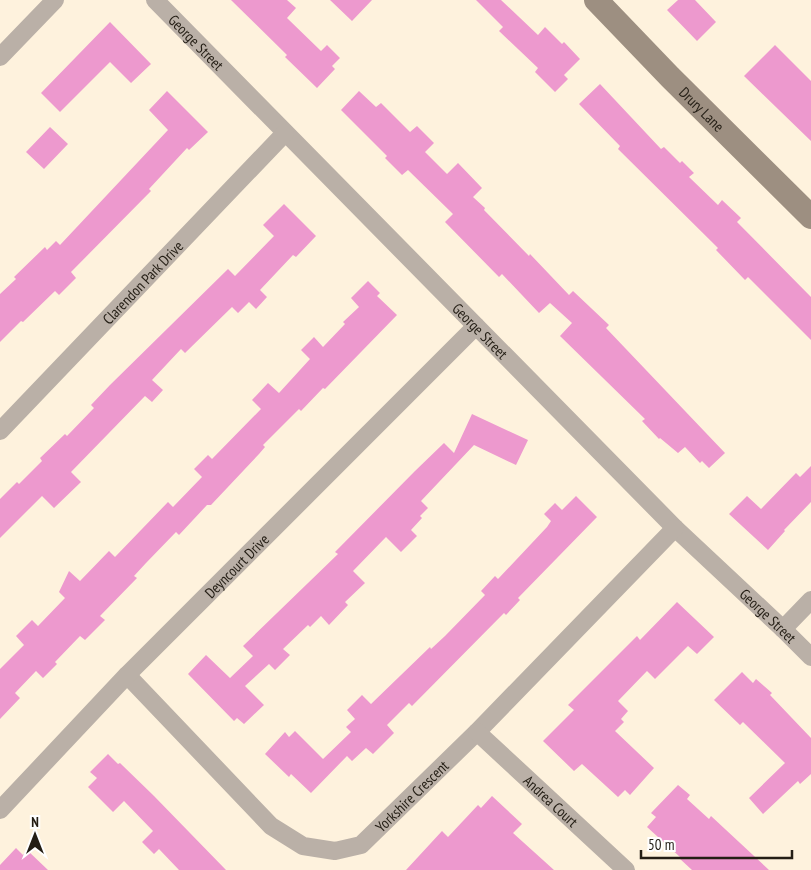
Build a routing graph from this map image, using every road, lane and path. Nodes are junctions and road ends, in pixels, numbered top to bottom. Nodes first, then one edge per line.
1 (55, 0) edge
2 (154, 0) edge
3 (600, 2) edge
4 (0, 57) edge
5 (285, 133) junction
6 (811, 217) edge
7 (476, 326) junction
8 (0, 431) edge
9 (675, 528) junction
10 (811, 600) edge
11 (783, 629) junction
12 (811, 657) edge
13 (127, 675) junction
14 (477, 732) junction
15 (0, 810) edge
16 (626, 870) edge

1 - 4 street
2 - 5 street, George Street
3 - 6 street, Drury Lane
5 - 7 street, George Street
5 - 8 street, Clarendon Park Drive
7 - 9 street, George Street
7 - 13 street, Deyncourt Drive
9 - 11 street, George Street
9 - 14 street, Yorkshire Crescent
10 - 11 street
11 - 12 street, George Street
13 - 14 street, Yorkshire Crescent
13 - 15 street, Deyncourt Drive
14 - 16 street, Andrea Court

